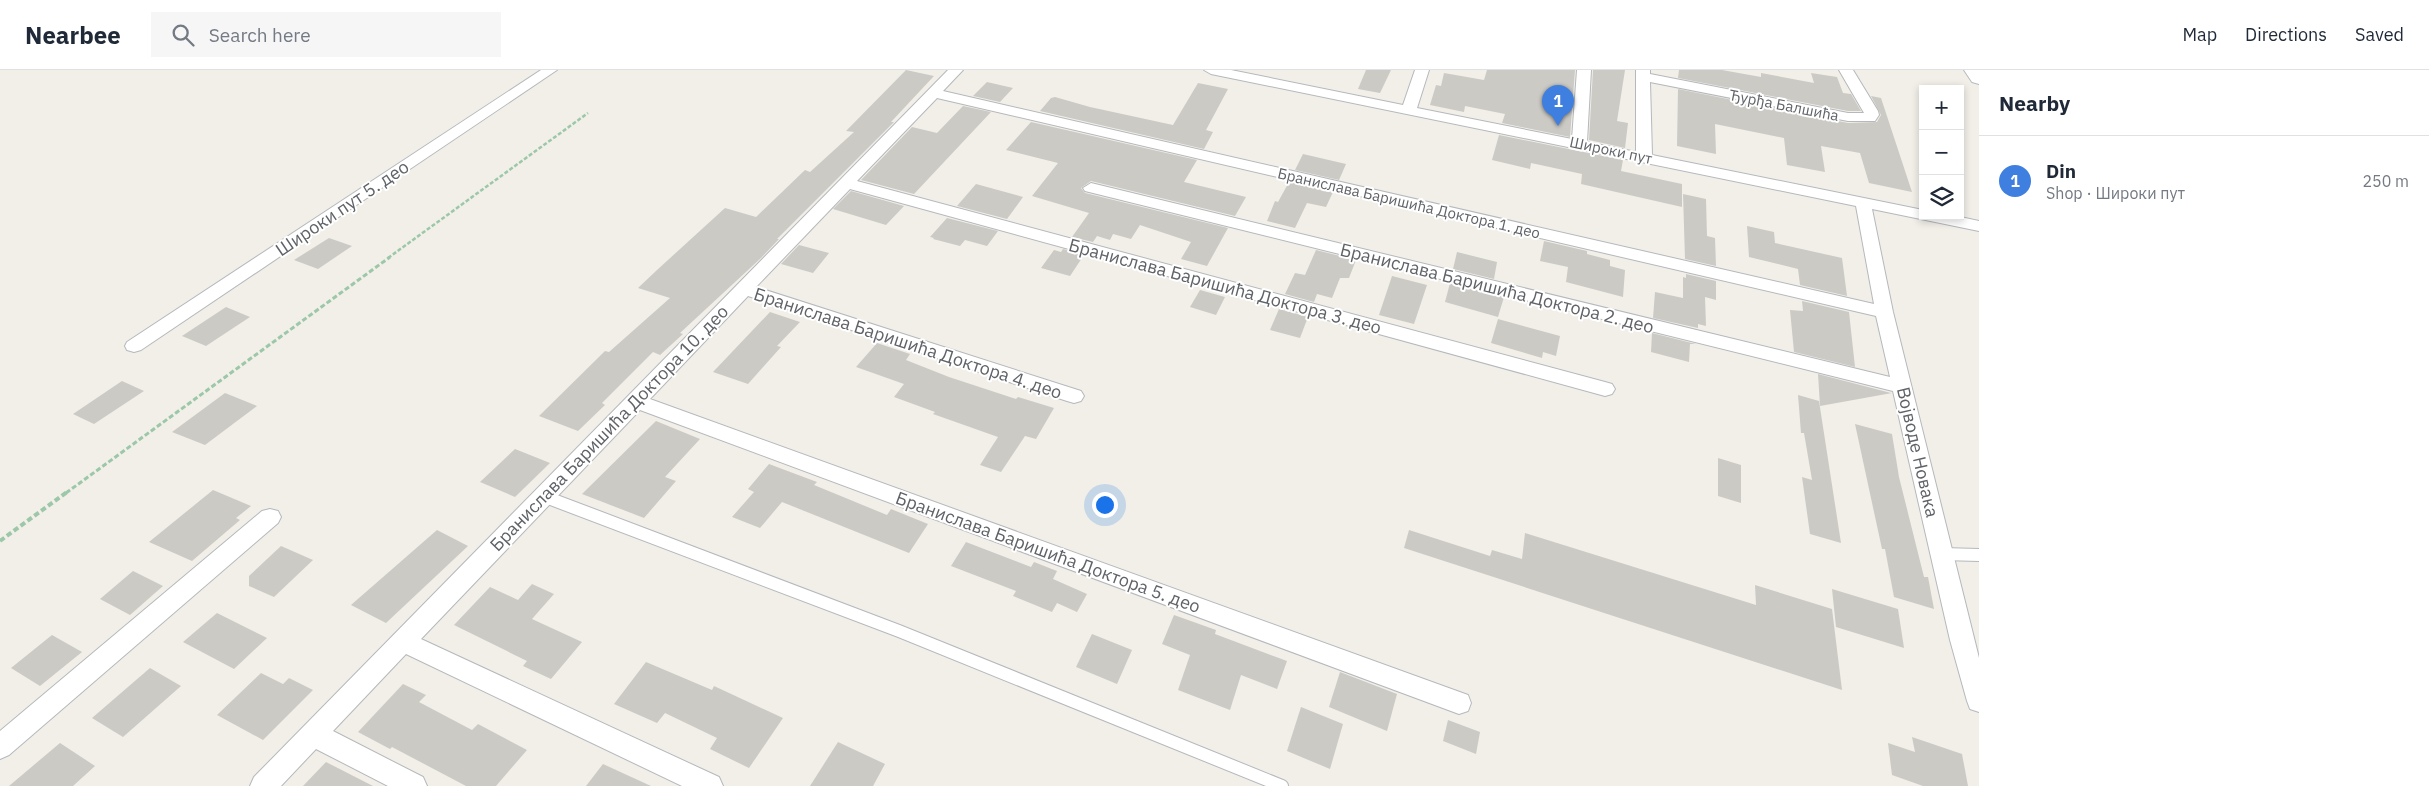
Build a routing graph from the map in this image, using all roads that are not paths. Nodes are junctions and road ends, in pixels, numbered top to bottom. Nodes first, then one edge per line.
1 (550, 70) edge
2 (956, 70) edge
3 (1211, 70) edge
4 (1422, 70) edge
5 (1584, 70) edge
6 (1846, 70) edge
7 (1973, 70) edge
8 (1242, 73) edge
9 (1643, 74) edge
10 (1979, 78) edge
11 (933, 94) junction
12 (1409, 109) junction
13 (1579, 144) junction
14 (1644, 157) junction
15 (845, 183) junction
16 (1091, 188) dead end
17 (1863, 203) junction
18 (1919, 214) edge
19 (1950, 220) edge
20 (1979, 226) edge
21 (742, 289) junction
22 (1884, 312) junction
23 (134, 346) dead end
24 (1903, 387) junction
25 (1605, 389) dead end
26 (1074, 396) dead end
27 (636, 401) junction
28 (543, 496) junction
29 (270, 517) dead end
30 (1942, 554) junction
31 (1979, 555) edge
32 (402, 641) junction
33 (1979, 701) edge
34 (1459, 703) dead end
35 (313, 734) junction
36 (0, 747) edge
37 (263, 786) edge
38 (414, 786) edge
39 (710, 786) edge
40 (1282, 786) edge

1 - 23 street, Широки пут 5. део
2 - 11 street, Бранислава Баришића Доктора 10. део
3 - 8 street, Широки пут
4 - 12 street
5 - 13 street
6 - 9 street, Ђурђа Балшића
7 - 10 street
8 - 12 street, Широки пут
9 - 14 street
11 - 15 street, Бранислава Баришића Доктора 10. део
11 - 22 street, Бранислава Баришића Доктора 1. део
12 - 13 street, Широки пут
13 - 14 street, Широки пут
14 - 17 street, Широки пут
15 - 21 street, Бранислава Баришића Доктора 10. део
15 - 25 street, Бранислава Баришића Доктора 3. део
16 - 24 street, Бранислава Баришића Доктора 2. део
17 - 18 street, Широки пут
17 - 22 street, Војводе Новака
19 - 20 street
21 - 26 street, Бранислава Баришића Доктора 4. део
21 - 27 street, Бранислава Баришића Доктора 10. део
22 - 24 street, Војводе Новака
24 - 30 street, Војводе Новака
27 - 28 street, Бранислава Баришића Доктора 10. део
27 - 34 street, Бранислава Баришића Доктора 5. део
28 - 32 street, Бранислава Баришића Доктора 10. део
28 - 40 lane
29 - 36 street
30 - 31 lane
30 - 33 street, Војводе Новака
32 - 35 street, Бранислава Баришића Доктора 10. део
32 - 39 street
35 - 37 street, Бранислава Баришића Доктора 10. део
35 - 38 street

